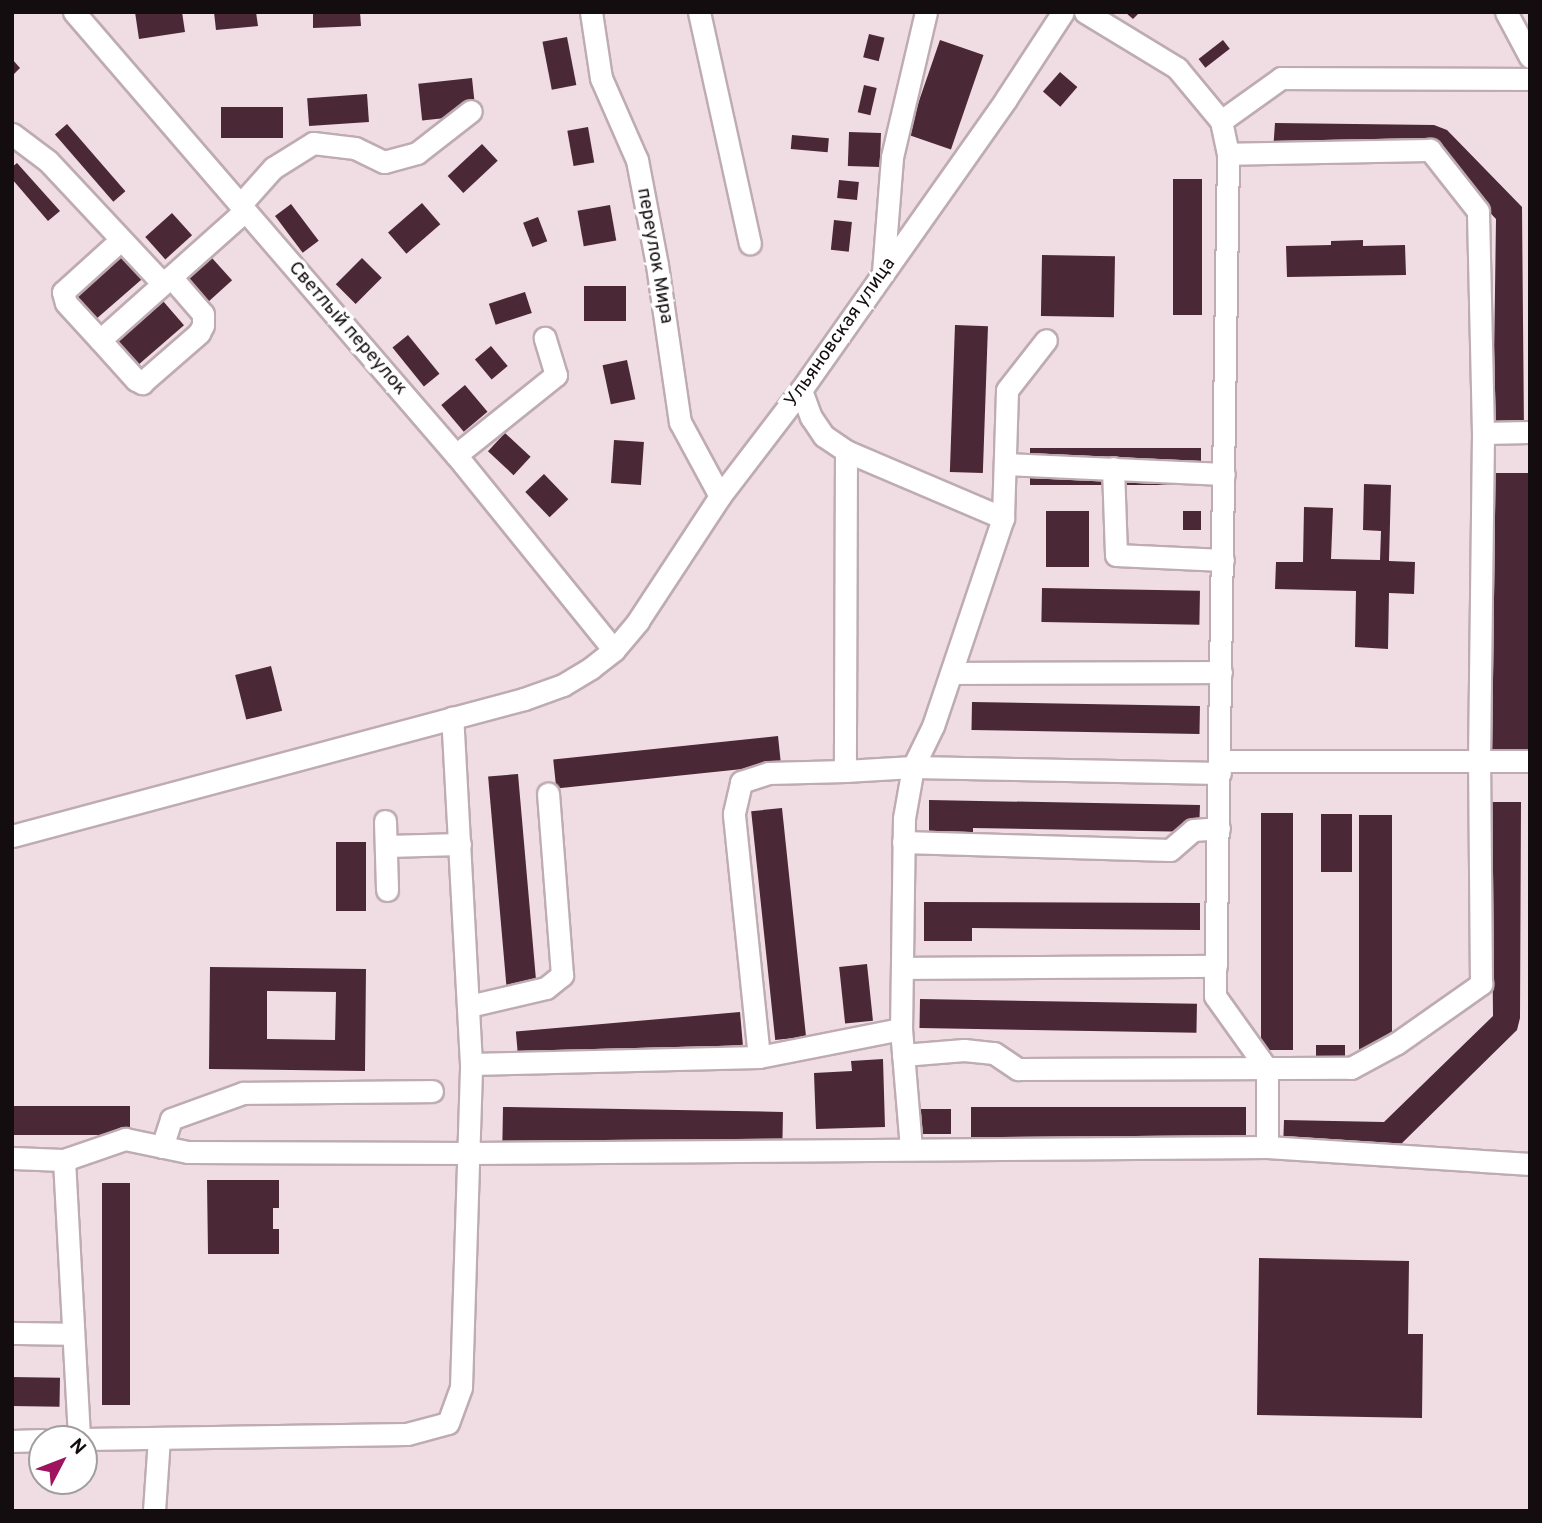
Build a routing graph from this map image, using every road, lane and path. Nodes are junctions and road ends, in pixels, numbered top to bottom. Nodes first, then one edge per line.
1 (74, 12) edge
2 (591, 12) edge
3 (699, 12) edge
4 (926, 12) edge
5 (1063, 12) edge
6 (1085, 12) edge
7 (1508, 15) edge
8 (1530, 57) edge
9 (1530, 79) edge
10 (471, 111) dead end
11 (1221, 121) junction
12 (12, 134) edge
13 (1228, 154) junction
14 (243, 208) junction
15 (750, 243) dead end
16 (115, 245) dead end
17 (882, 274) junction
18 (167, 280) junction
19 (545, 338) dead end
20 (100, 340) junction
21 (1046, 340) dead end
22 (801, 390) junction
23 (1530, 432) edge
24 (1483, 433) junction
25 (846, 451) junction
26 (456, 455) junction
27 (1005, 464) junction
28 (1113, 468) junction
29 (1224, 474) junction
30 (720, 496) junction
31 (1003, 518) junction
32 (1223, 561) junction
33 (614, 650) junction
34 (1221, 672) junction
35 (951, 673) junction
36 (452, 718) junction
37 (1479, 761) junction
38 (1530, 761) edge
39 (913, 766) junction
40 (1220, 767) junction
41 (845, 771) junction
42 (548, 794) dead end
43 (385, 821) dead end
44 (1219, 828) junction
45 (12, 836) edge
46 (903, 842) junction
47 (460, 844) junction
48 (387, 846) junction
49 (387, 890) dead end
50 (1216, 966) junction
51 (902, 968) junction
52 (469, 1006) junction
53 (901, 1029) junction
54 (903, 1055) junction
55 (759, 1057) junction
56 (471, 1064) junction
57 (1267, 1069) junction
58 (432, 1091) dead end
59 (162, 1147) junction
60 (1266, 1147) junction
61 (911, 1149) junction
62 (470, 1153) junction
63 (12, 1158) edge
64 (64, 1160) junction
65 (1530, 1164) edge
66 (12, 1333) edge
67 (74, 1334) junction
68 (81, 1425) edge
69 (159, 1438) junction
70 (98, 1439) edge
71 (154, 1511) edge

1 - 14 street, Светлый переулок
2 - 30 street, переулок Мира
3 - 15 street
4 - 17 street
5 - 17 street, Ульяновская улица
6 - 11 street
7 - 8 street
9 - 11 street
10 - 14 street
11 - 13 street
12 - 18 street
13 - 24 street
13 - 29 street
14 - 18 street
14 - 26 street, Светлый переулок
16 - 20 street
17 - 22 street, Ульяновская улица
18 - 20 street
18 - 20 street
19 - 26 street
21 - 27 street
22 - 25 street
22 - 30 street, Ульяновская улица
23 - 24 street
24 - 37 street
25 - 31 street
25 - 41 street
26 - 33 street, Светлый переулок
27 - 28 street
27 - 31 street
28 - 29 street
28 - 32 street
29 - 32 street
30 - 33 street, Ульяновская улица
31 - 35 street
32 - 34 street
33 - 36 street, Ульяновская улица
34 - 35 street
34 - 40 street
35 - 39 street
36 - 45 street, Ульяновская улица
36 - 47 street
37 - 38 street
37 - 40 street
37 - 57 street
39 - 40 street
39 - 41 street
39 - 46 street
40 - 44 street
41 - 55 street
42 - 52 street
43 - 48 street
44 - 46 street
44 - 50 street
46 - 51 street
47 - 48 street
47 - 52 street
48 - 49 street
50 - 51 street
50 - 57 street
51 - 53 street
52 - 56 street
53 - 54 street
53 - 55 street
54 - 57 street
54 - 61 street
55 - 56 street
56 - 62 street
57 - 60 street
58 - 59 street
59 - 62 street
59 - 64 street
60 - 61 street
60 - 65 street
61 - 62 street
62 - 69 street
63 - 64 street
64 - 67 street
66 - 67 street
67 - 68 street
69 - 70 street
69 - 71 street

